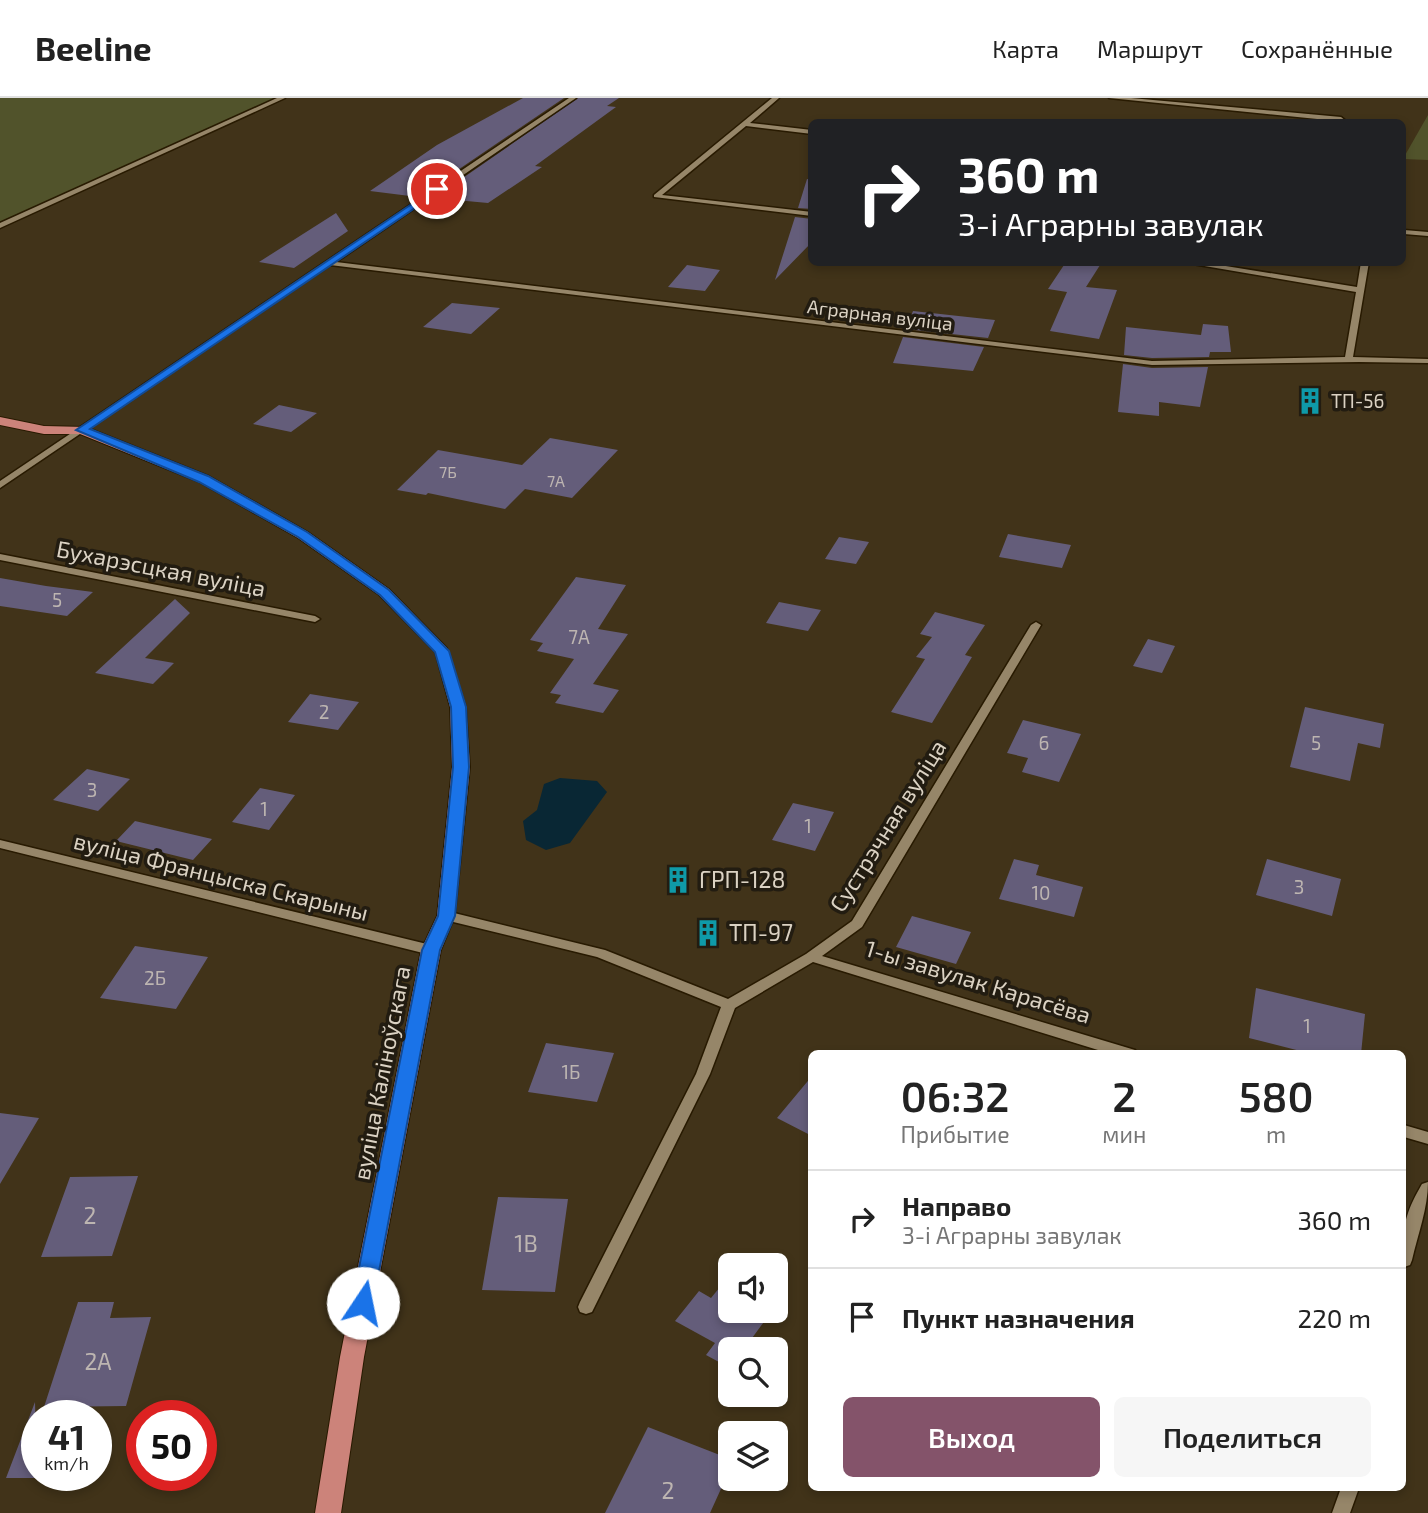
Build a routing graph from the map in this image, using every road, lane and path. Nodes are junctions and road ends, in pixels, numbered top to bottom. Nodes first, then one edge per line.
1 (282, 98) edge
2 (573, 98) edge
3 (776, 98) edge
4 (1112, 98) edge
5 (1322, 119) edge
6 (747, 124) junction
7 (808, 132) edge
8 (808, 214) edge
9 (0, 226) edge
10 (1406, 232) edge
11 (1428, 234) edge
12 (329, 263) junction
13 (1210, 266) edge
14 (1364, 266) edge
15 (1360, 289) junction
16 (1349, 358) junction
17 (1428, 361) edge
18 (0, 421) edge
19 (82, 430) junction
20 (0, 485) edge
21 (0, 557) edge
22 (315, 619) dead end
23 (1037, 625) dead end
24 (0, 844) edge
25 (446, 916) junction
26 (431, 950) junction
27 (811, 957) junction
28 (729, 1005) junction
29 (1116, 1050) edge
30 (1406, 1132) edge
31 (1428, 1138) edge
32 (1428, 1188) edge
33 (1406, 1252) edge
34 (586, 1307) dead end
35 (1349, 1491) edge
36 (328, 1513) edge
37 (1341, 1513) edge

1 - 9 street
2 - 12 street
3 - 6 street
4 - 5 street
6 - 7 street
6 - 8 street
10 - 11 street
12 - 16 street, Аграрная вуліца
12 - 19 street
13 - 15 street
14 - 15 street
15 - 16 street
16 - 17 street, Аграрная вуліца
18 - 19 main road
19 - 20 street
19 - 25 main road, вуліца Каліноўскага
21 - 22 street, Бухарэсцкая вуліца
23 - 27 street, Сустрэчная вуліца
24 - 26 street, вуліца Францыска Скарыны
25 - 26 main road, вуліца Каліноўскага
25 - 28 street
26 - 36 main road, вуліца Каліноўскага
27 - 28 street, Сустрэчная вуліца
27 - 29 street, 1-ы завулак Карасёва
28 - 34 street
30 - 31 street
32 - 33 street
35 - 37 street

